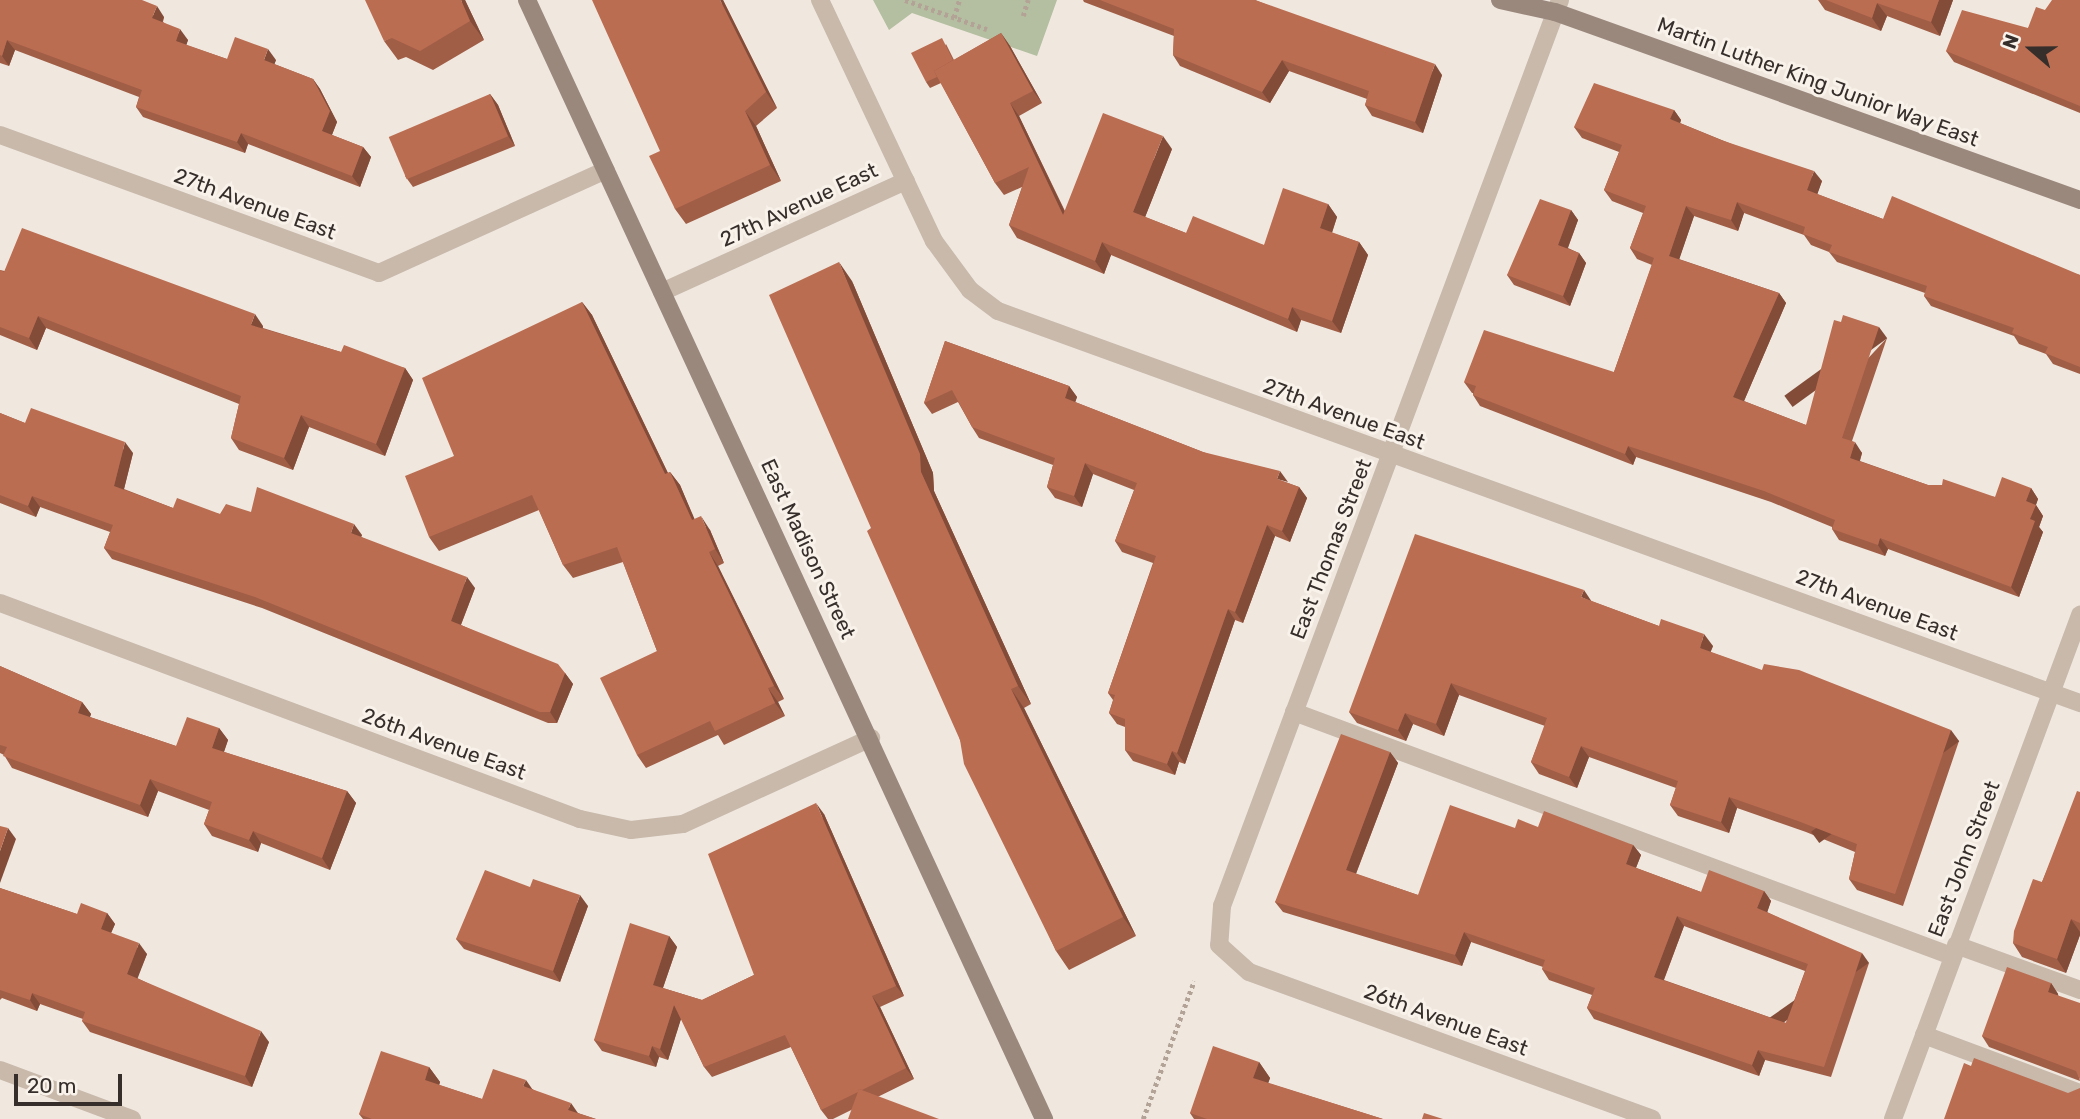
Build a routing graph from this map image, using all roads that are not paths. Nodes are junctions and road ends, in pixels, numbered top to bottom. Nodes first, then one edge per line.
1 (527, 0) edge
2 (820, 0) edge
3 (1500, 0) edge
4 (1558, 6) edge
5 (0, 135) edge
6 (606, 170) junction
7 (906, 181) junction
8 (2080, 200) edge
9 (662, 292) junction
10 (1390, 455) junction
11 (0, 603) edge
12 (2080, 615) edge
13 (2051, 693) junction
14 (2080, 703) edge
15 (1294, 712) junction
16 (871, 738) junction
17 (1954, 950) junction
18 (1227, 957) joint
19 (2080, 990) edge
20 (1924, 1035) junction
21 (0, 1070) edge
22 (2080, 1093) edge
23 (132, 1119) edge
24 (1044, 1119) edge
25 (1652, 1119) edge
26 (1893, 1119) edge

1 - 6 main road, East Madison Street
2 - 7 street
3 - 4 main road, Martin Luther King Junior Way East
4 - 8 main road, Martin Luther King Junior Way East
4 - 10 street, East Thomas Street
5 - 6 street, 27th Avenue East
6 - 9 main road, East Madison Street
7 - 9 street, 27th Avenue East
7 - 10 street, 27th Avenue East
9 - 16 main road, East Madison Street
10 - 13 street, 27th Avenue East
10 - 15 street, East Thomas Street
11 - 16 street, 26th Avenue East
12 - 13 street, East John Street
13 - 14 street, 27th Avenue East
13 - 17 street, East John Street
15 - 17 street
15 - 18 street, East Thomas Street
16 - 24 main road, East Madison Street
17 - 19 street
17 - 20 street, East John Street
18 - 25 street, 26th Avenue East
20 - 22 street
20 - 26 street, East John Street
21 - 23 street

